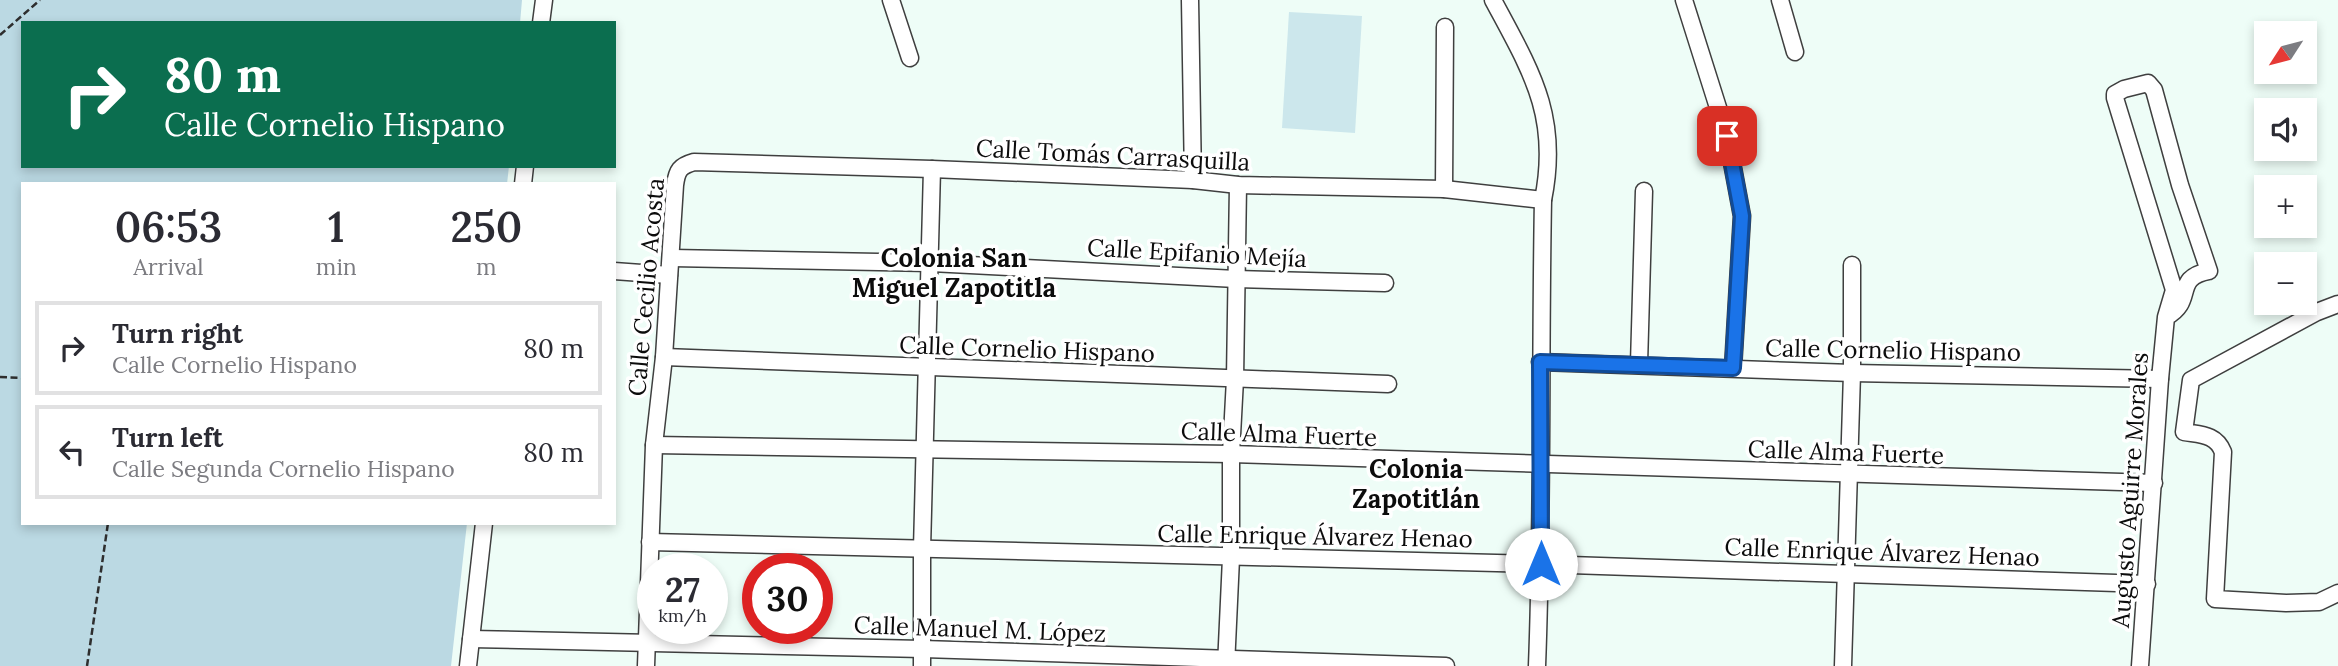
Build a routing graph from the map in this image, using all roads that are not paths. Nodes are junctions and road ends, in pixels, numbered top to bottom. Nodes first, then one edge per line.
1 (544, 0) edge
2 (891, 0) edge
3 (1190, 0) edge
4 (1493, 0) edge
5 (1684, 0) edge
6 (1780, 0) edge
7 (541, 21) edge
8 (1445, 27) dead end
9 (1795, 52) dead end
10 (910, 58) dead end
11 (682, 166) joint
12 (932, 169) junction
13 (1193, 180) junction
14 (1238, 185) junction
15 (1444, 189) junction
16 (1644, 191) dead end
17 (1543, 200) junction
18 (672, 258) junction
19 (931, 263) junction
20 (1852, 265) dead end
21 (616, 271) edge
22 (669, 275) junction
23 (1236, 279) junction
24 (1385, 283) dead end
25 (2338, 304) edge
26 (2166, 317) junction
27 (664, 358) junction
28 (1540, 362) junction
29 (1639, 364) junction
30 (929, 368) junction
31 (1733, 368) junction
32 (1852, 373) junction
33 (1235, 379) junction
34 (2160, 379) junction
35 (1388, 384) dead end
36 (654, 445) junction
37 (926, 449) junction
38 (1231, 454) junction
39 (1541, 465) junction
40 (1850, 475) junction
41 (2154, 483) junction
42 (484, 525) edge
43 (650, 542) junction
44 (922, 549) junction
45 (650, 553) edge
46 (1231, 558) junction
47 (1541, 564) junction
48 (1845, 573) junction
49 (2147, 584) junction
50 (2338, 593) edge
51 (471, 639) junction
52 (637, 644) edge
53 (647, 644) joint
54 (923, 649) junction
55 (1226, 663) edge
56 (468, 666) edge
57 (646, 666) edge
58 (922, 666) edge
59 (1446, 666) edge
60 (1536, 666) edge
61 (1843, 666) edge
62 (2140, 666) edge

1 - 7 street
2 - 10 street
3 - 13 street
4 - 17 street
5 - 31 street
6 - 9 street
8 - 15 street
11 - 12 street, Calle Tomás Carrasquilla
11 - 18 street, Calle Cecilio Acosta
12 - 13 street, Calle Tomás Carrasquilla
12 - 19 street
13 - 14 street, Calle Tomás Carrasquilla
14 - 15 street, Calle Tomás Carrasquilla
14 - 23 street
15 - 17 street, Calle Tomás Carrasquilla
16 - 29 street
17 - 28 street
18 - 19 street, Calle Epifanio Mejía
18 - 22 street, Calle Cecilio Acosta
19 - 23 street, Calle Epifanio Mejía
19 - 30 street
20 - 32 street
21 - 22 street
22 - 27 street, Calle Cecilio Acosta
23 - 24 street, Calle Epifanio Mejía
23 - 33 street
25 - 50 street
26 - 26 street, Augusto Aguirre Morales
26 - 34 street, Augusto Aguirre Morales
27 - 30 street, Calle Cornelio Hispano
27 - 36 street, Calle Cecilio Acosta
28 - 29 street, Calle Cornelio Hispano
28 - 39 street
29 - 31 street, Calle Cornelio Hispano
30 - 33 street, Calle Cornelio Hispano
30 - 37 street
31 - 32 street, Calle Cornelio Hispano
32 - 34 street, Calle Cornelio Hispano
32 - 40 street
33 - 35 street, Calle Cornelio Hispano
33 - 38 street
34 - 41 street, Augusto Aguirre Morales
36 - 37 street, Calle Alma Fuerte
36 - 43 street, Calle Cecilio Acosta
37 - 38 street, Calle Alma Fuerte
37 - 44 street
38 - 39 street, Calle Alma Fuerte
38 - 46 street
39 - 40 street, Calle Alma Fuerte
39 - 47 street
40 - 41 street, Calle Alma Fuerte
40 - 48 street
41 - 49 street, Augusto Aguirre Morales
42 - 51 street
43 - 44 street, Calle Enrique Álvarez Henao
43 - 45 street, Calle Cecilio Acosta
44 - 46 street, Calle Enrique Álvarez Henao
44 - 54 street
46 - 47 street, Calle Enrique Álvarez Henao
46 - 55 street
47 - 48 street, Calle Enrique Álvarez Henao
47 - 60 street
48 - 49 street, Calle Enrique Álvarez Henao
48 - 61 street
49 - 62 street, Augusto Aguirre Morales
51 - 52 street, Calle Manuel M. López
51 - 56 street
53 - 54 street, Calle Manuel M. López
53 - 57 street, Calle Cecilio Acosta
54 - 55 street, Calle Manuel M. López
54 - 58 street
55 - 59 street, Calle Manuel M. López

